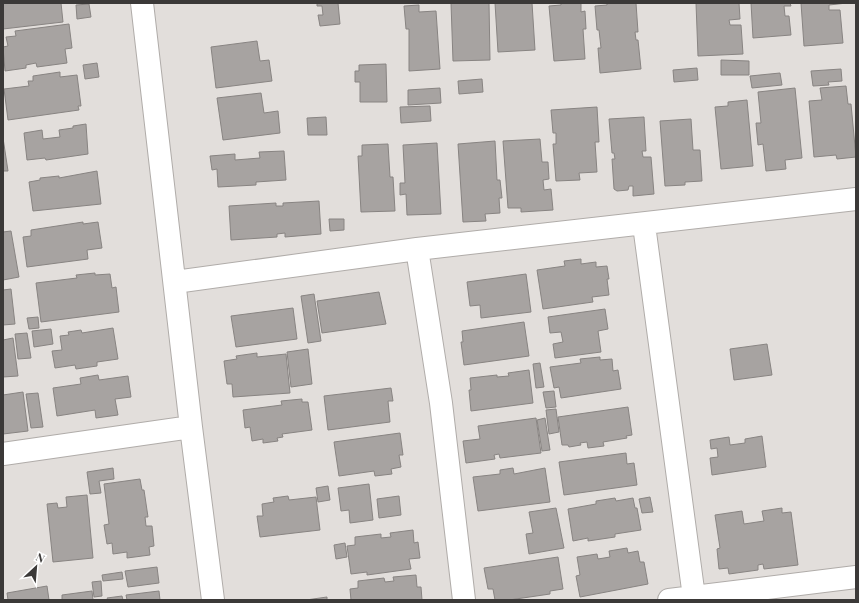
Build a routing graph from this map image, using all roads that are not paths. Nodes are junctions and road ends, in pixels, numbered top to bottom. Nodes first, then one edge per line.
1 (142, 3) edge
2 (856, 200) edge
3 (644, 225) junction
4 (416, 249) junction
5 (175, 282) junction
6 (191, 427) junction
7 (3, 454) edge
8 (856, 577) edge
9 (793, 593) edge
10 (694, 597) junction
11 (213, 600) edge
12 (464, 600) edge
13 (669, 600) edge

1 - 5 street
2 - 3 street
3 - 4 street
3 - 10 street
4 - 5 street
4 - 12 street
5 - 6 street
6 - 7 street
6 - 11 street
8 - 9 street
9 - 10 street
10 - 13 street

